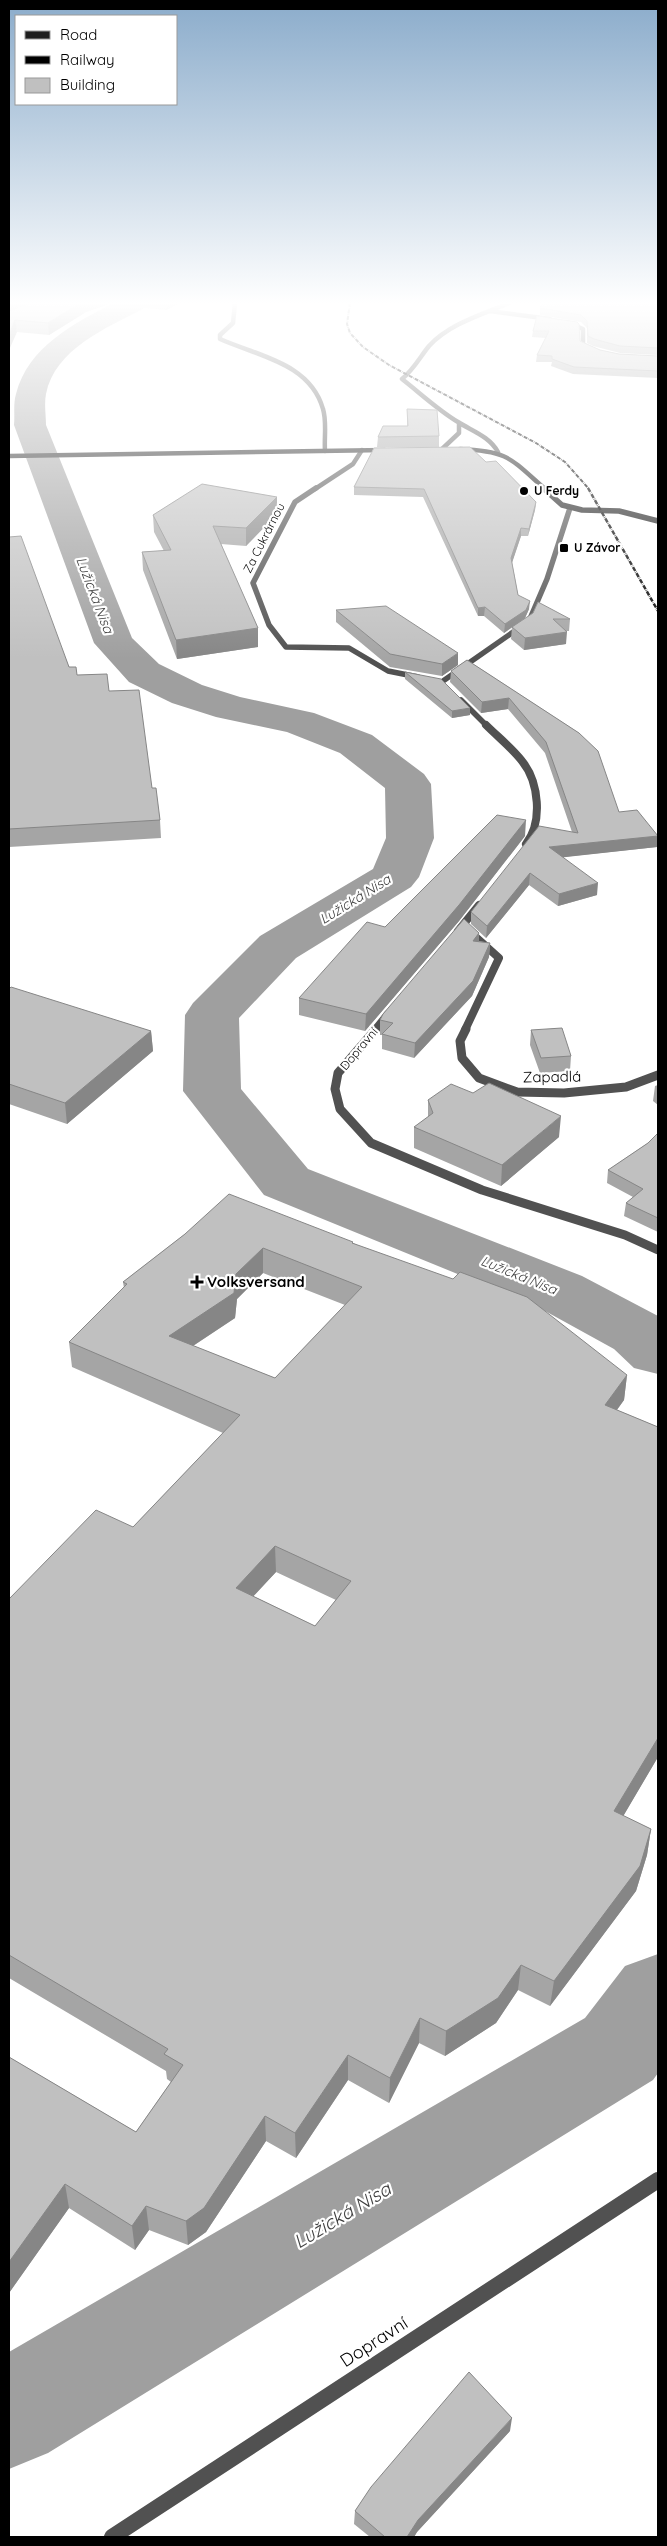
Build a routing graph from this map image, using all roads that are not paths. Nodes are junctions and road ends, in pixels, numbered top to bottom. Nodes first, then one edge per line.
1 (324, 422) edge
2 (459, 423) joint
3 (432, 449) edge
4 (442, 449) junction
5 (362, 450) junction
6 (392, 450) edge
7 (324, 451) junction
8 (498, 452) junction
9 (12, 456) edge
10 (570, 508) junction
11 (658, 521) edge
12 (425, 678) edge
13 (434, 680) edge
14 (443, 681) junction
15 (450, 688) edge
16 (456, 695) edge
17 (521, 850) edge
18 (486, 895) edge
19 (463, 925) junction
20 (451, 940) edge
21 (394, 1007) edge
22 (658, 1075) edge
23 (658, 1250) edge
24 (658, 2180) edge
25 (112, 2537) edge

1 - 7 street
2 - 4 street
2 - 8 street
3 - 4 street
4 - 8 street
5 - 6 street
5 - 7 street
5 - 12 street, Za Cukrárnou
7 - 9 street
8 - 10 street
10 - 11 street
10 - 14 street
13 - 14 street
14 - 15 street
16 - 17 street
18 - 19 street
19 - 20 street
19 - 22 street, Zapadlá
21 - 23 street, Dopravní
24 - 25 street, Dopravní

